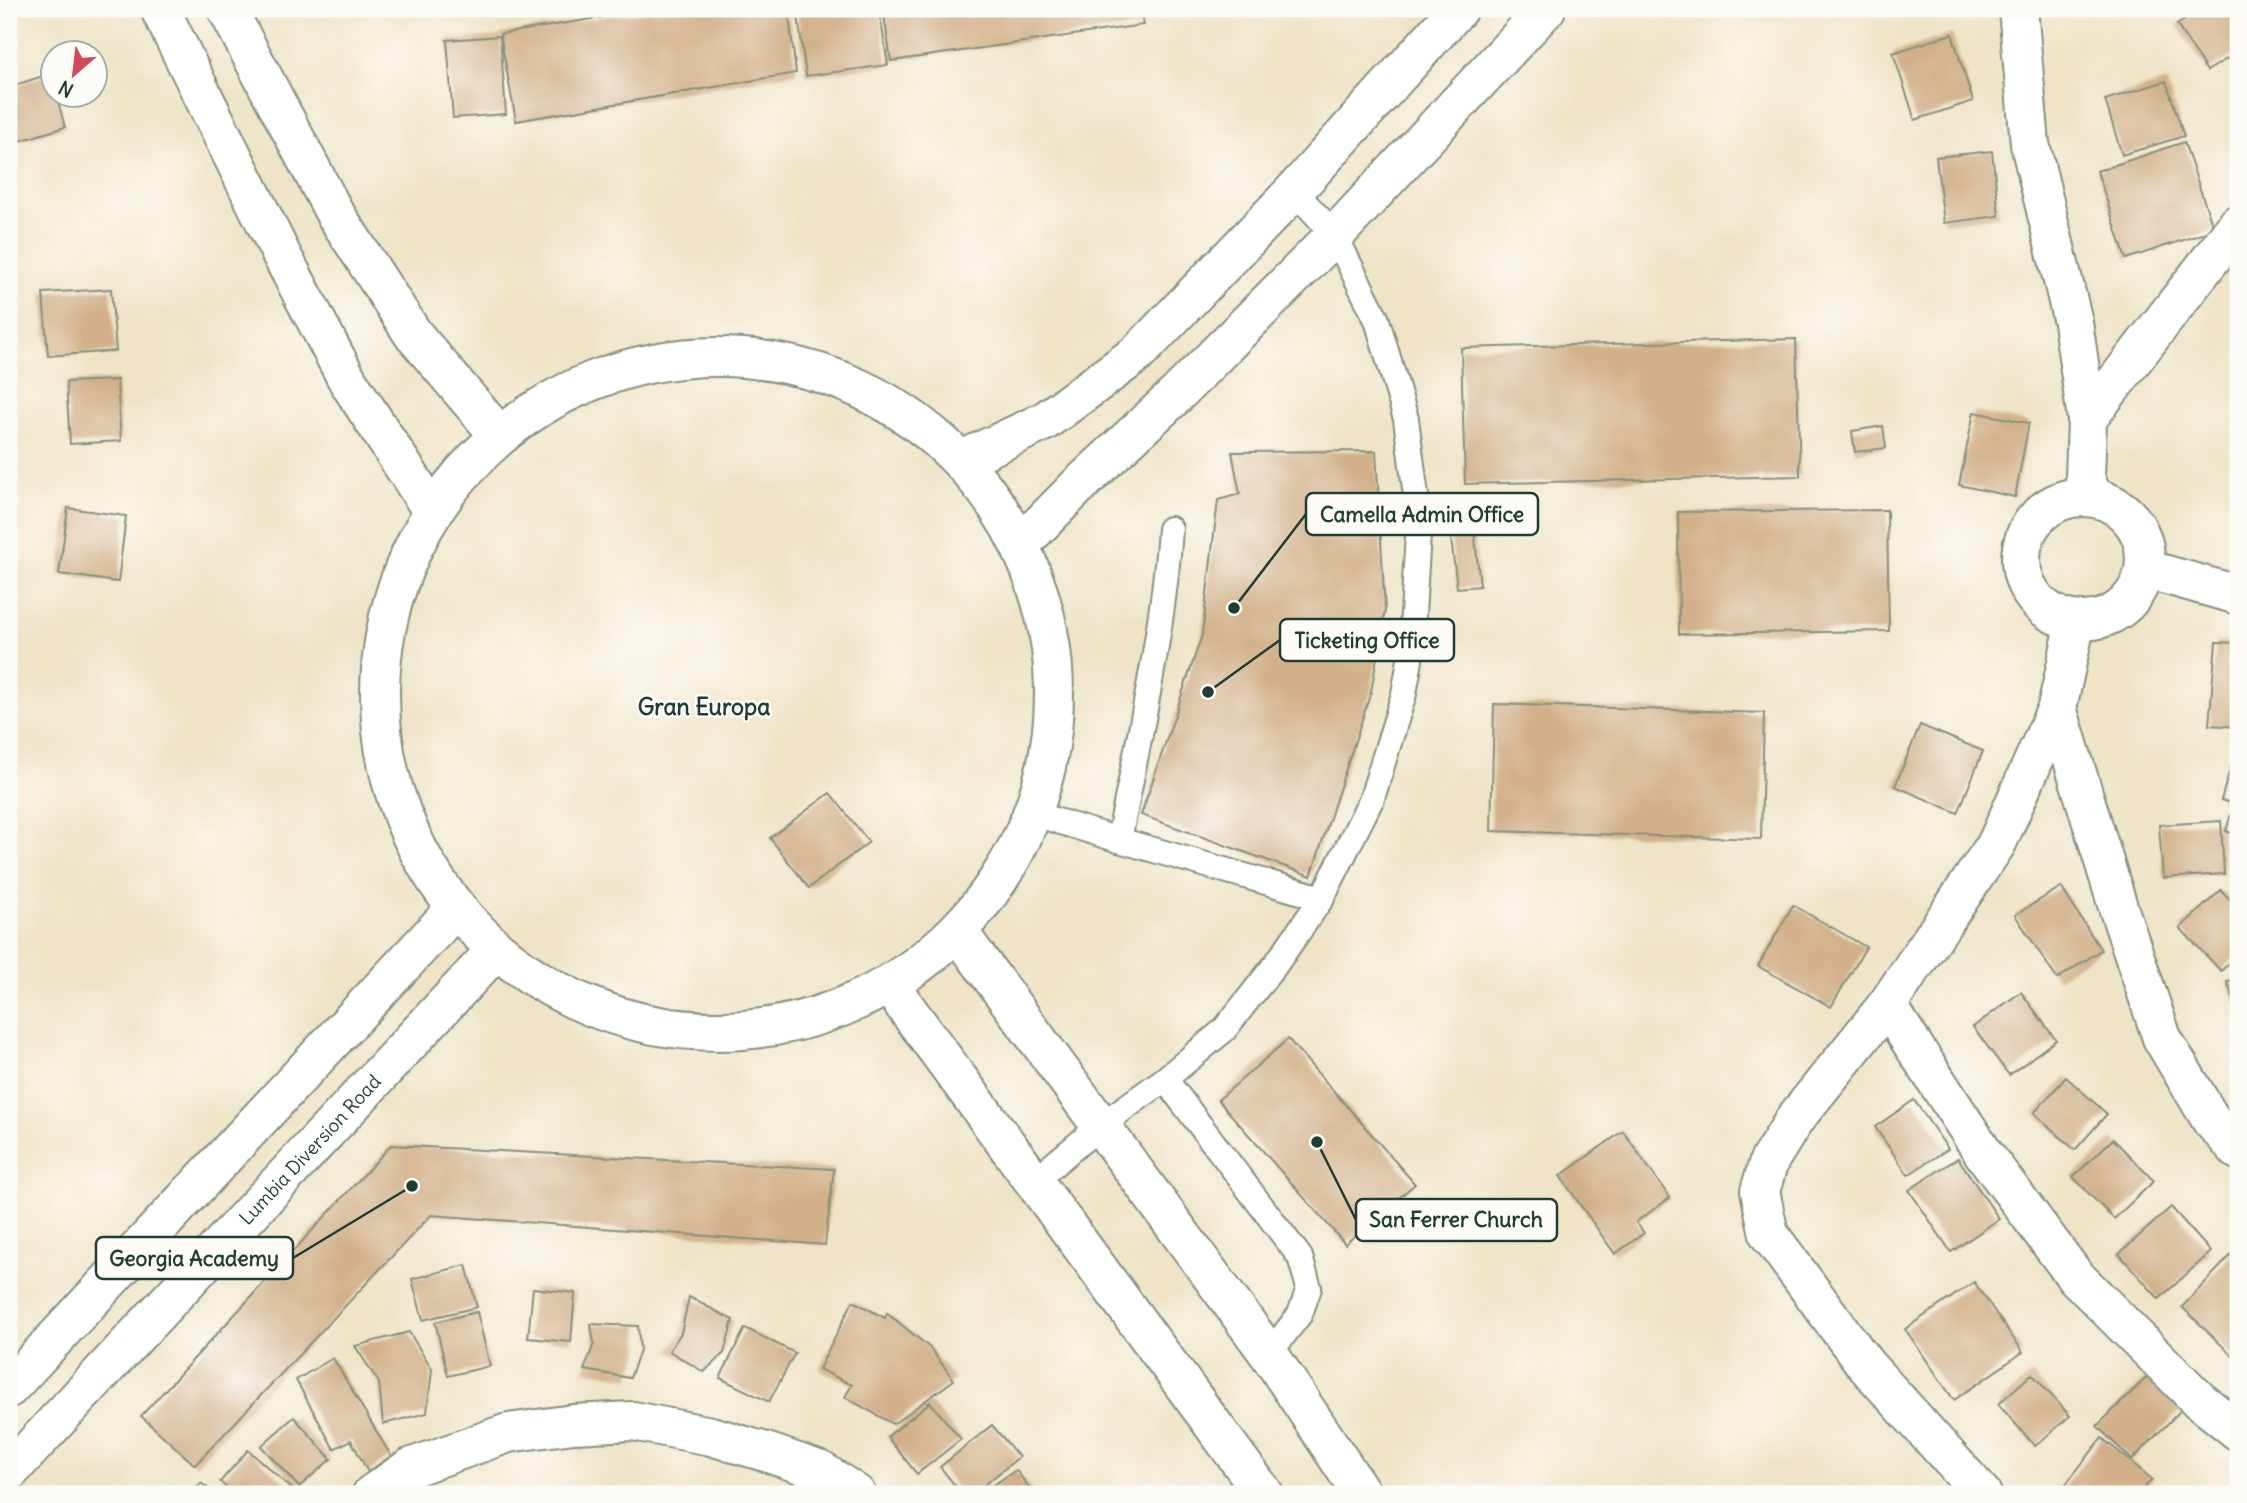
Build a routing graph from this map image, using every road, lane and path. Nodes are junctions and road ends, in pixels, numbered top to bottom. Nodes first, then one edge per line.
1 (160, 9) edge
2 (228, 9) edge
3 (1458, 9) edge
4 (1546, 9) edge
5 (2018, 9) edge
6 (1294, 191) junction
7 (2238, 224) edge
8 (1335, 236) junction
9 (2087, 419) junction
10 (498, 434) junction
11 (962, 460) junction
12 (2093, 497) junction
13 (431, 509) junction
14 (1170, 529) dead end
15 (1021, 544) junction
16 (2145, 569) junction
17 (2238, 595) edge
18 (2076, 621) junction
19 (2057, 708) junction
20 (1035, 814) junction
21 (1119, 840) junction
22 (1322, 898) junction
23 (455, 909) junction
24 (959, 933) junction
25 (496, 950) junction
26 (890, 986) junction
27 (1887, 1005) junction
28 (1165, 1079) junction
29 (1101, 1125) junction
30 (2238, 1150) edge
31 (1034, 1181) junction
32 (1269, 1354) junction
33 (9, 1388) edge
34 (2238, 1431) edge
35 (9, 1472) edge
36 (372, 1494) edge
37 (856, 1494) edge
38 (1264, 1494) edge
39 (1362, 1494) edge
40 (1982, 1494) edge

1 - 13 street
2 - 10 street
3 - 6 street
4 - 8 street
5 - 9 street
6 - 8 lane
6 - 11 street
7 - 9 street
8 - 15 street
8 - 22 lane
9 - 12 street
10 - 11 street
10 - 13 street
11 - 15 street
12 - 16 street
12 - 18 street
13 - 23 street
14 - 21 lane
15 - 20 street
16 - 17 street
16 - 18 street
18 - 19 street
19 - 27 street
19 - 30 street
20 - 21 lane
20 - 24 street
21 - 22 lane
22 - 28 lane
23 - 25 street
23 - 33 street
24 - 26 street
24 - 29 street
25 - 26 street
25 - 35 street, Lumbia Diversion Road
26 - 31 street
27 - 34 street
27 - 40 street
28 - 29 lane
28 - 32 lane
29 - 31 lane
29 - 32 street
31 - 38 street
32 - 39 street
36 - 37 street

